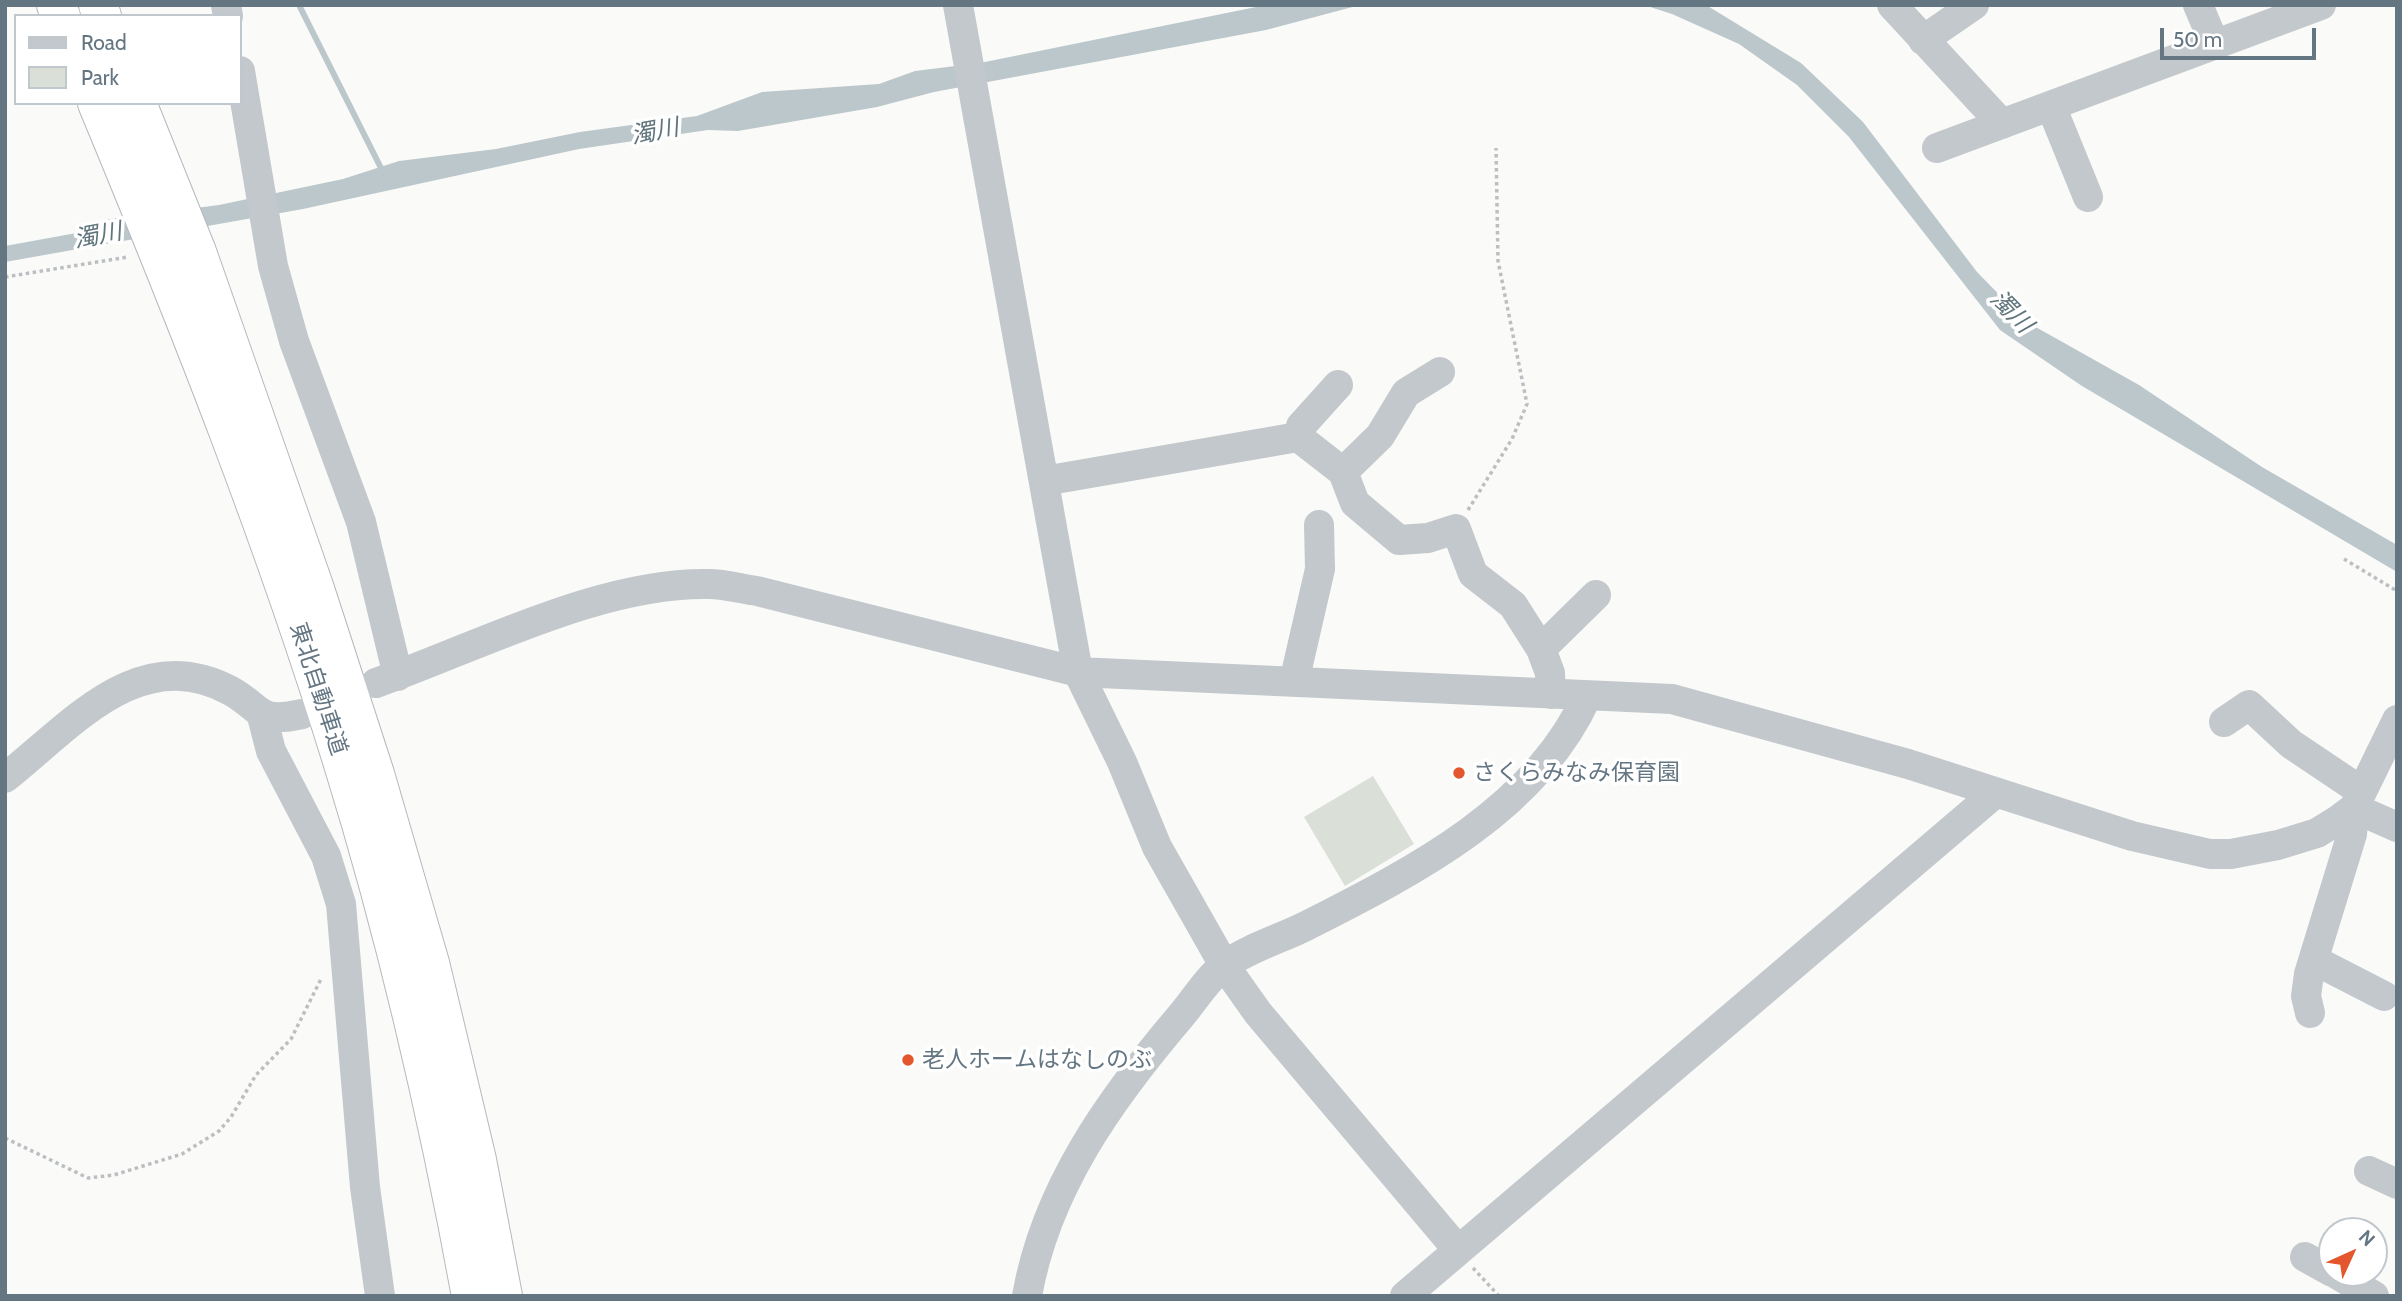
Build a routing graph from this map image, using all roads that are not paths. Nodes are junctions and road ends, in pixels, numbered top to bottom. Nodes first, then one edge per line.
1 (1892, 5) edge
2 (1974, 5) edge
3 (2198, 5) edge
4 (2321, 5) edge
5 (960, 17) edge
6 (1923, 40) junction
7 (2215, 45) junction
8 (242, 83) edge
9 (98, 105) edge
10 (137, 105) edge
11 (2050, 106) junction
12 (2002, 124) junction
13 (1937, 148) dead end
14 (2088, 197) dead end
15 (166, 256) junction
16 (1440, 372) dead end
17 (1338, 385) dead end
18 (1298, 437) junction
19 (1343, 472) junction
20 (1044, 481) junction
21 (1319, 524) dead end
22 (1596, 595) dead end
23 (1541, 649) junction
24 (1078, 672) junction
25 (1294, 682) junction
26 (1551, 694) junction
27 (1587, 696) junction
28 (302, 714) dead end
29 (262, 716) junction
30 (2397, 720) edge
31 (2224, 722) dead end
32 (5, 778) edge
33 (1994, 794) junction
34 (2357, 799) junction
35 (2397, 827) edge
36 (2314, 960) junction
37 (1224, 965) junction
38 (2384, 996) dead end
39 (2310, 1013) dead end
40 (2369, 1171) dead end
41 (2397, 1184) edge
42 (1458, 1250) junction
43 (2305, 1257) dead end
44 (2318, 1264) edge
45 (2359, 1287) edge
46 (380, 1296) edge
47 (471, 1296) edge
48 (503, 1296) edge
49 (1027, 1296) edge
50 (1405, 1296) edge
51 (2374, 1296) edge

1 - 6 street
2 - 6 street
3 - 7 street
4 - 7 street
5 - 20 street
6 - 12 street
7 - 11 street
8 - 24 street
9 - 15 highway, 東北自動車道
10 - 15 highway, 東北自動車道
11 - 12 street
11 - 14 street
12 - 13 street
15 - 47 highway, 東北自動車道
15 - 48 highway, 東北自動車道
16 - 19 street
17 - 18 street
18 - 19 street
18 - 20 street
19 - 23 street
20 - 24 street
21 - 25 street
22 - 23 street
23 - 26 street
24 - 25 street
24 - 37 street
25 - 26 street
26 - 27 street
27 - 33 street
27 - 37 street
28 - 29 street
29 - 32 street
29 - 46 street
30 - 34 street
31 - 34 street
33 - 34 street
33 - 42 street
34 - 35 street
34 - 36 street
36 - 38 street
36 - 39 street
37 - 42 street
37 - 49 street
40 - 41 street
42 - 50 street
43 - 44 street
45 - 51 street

